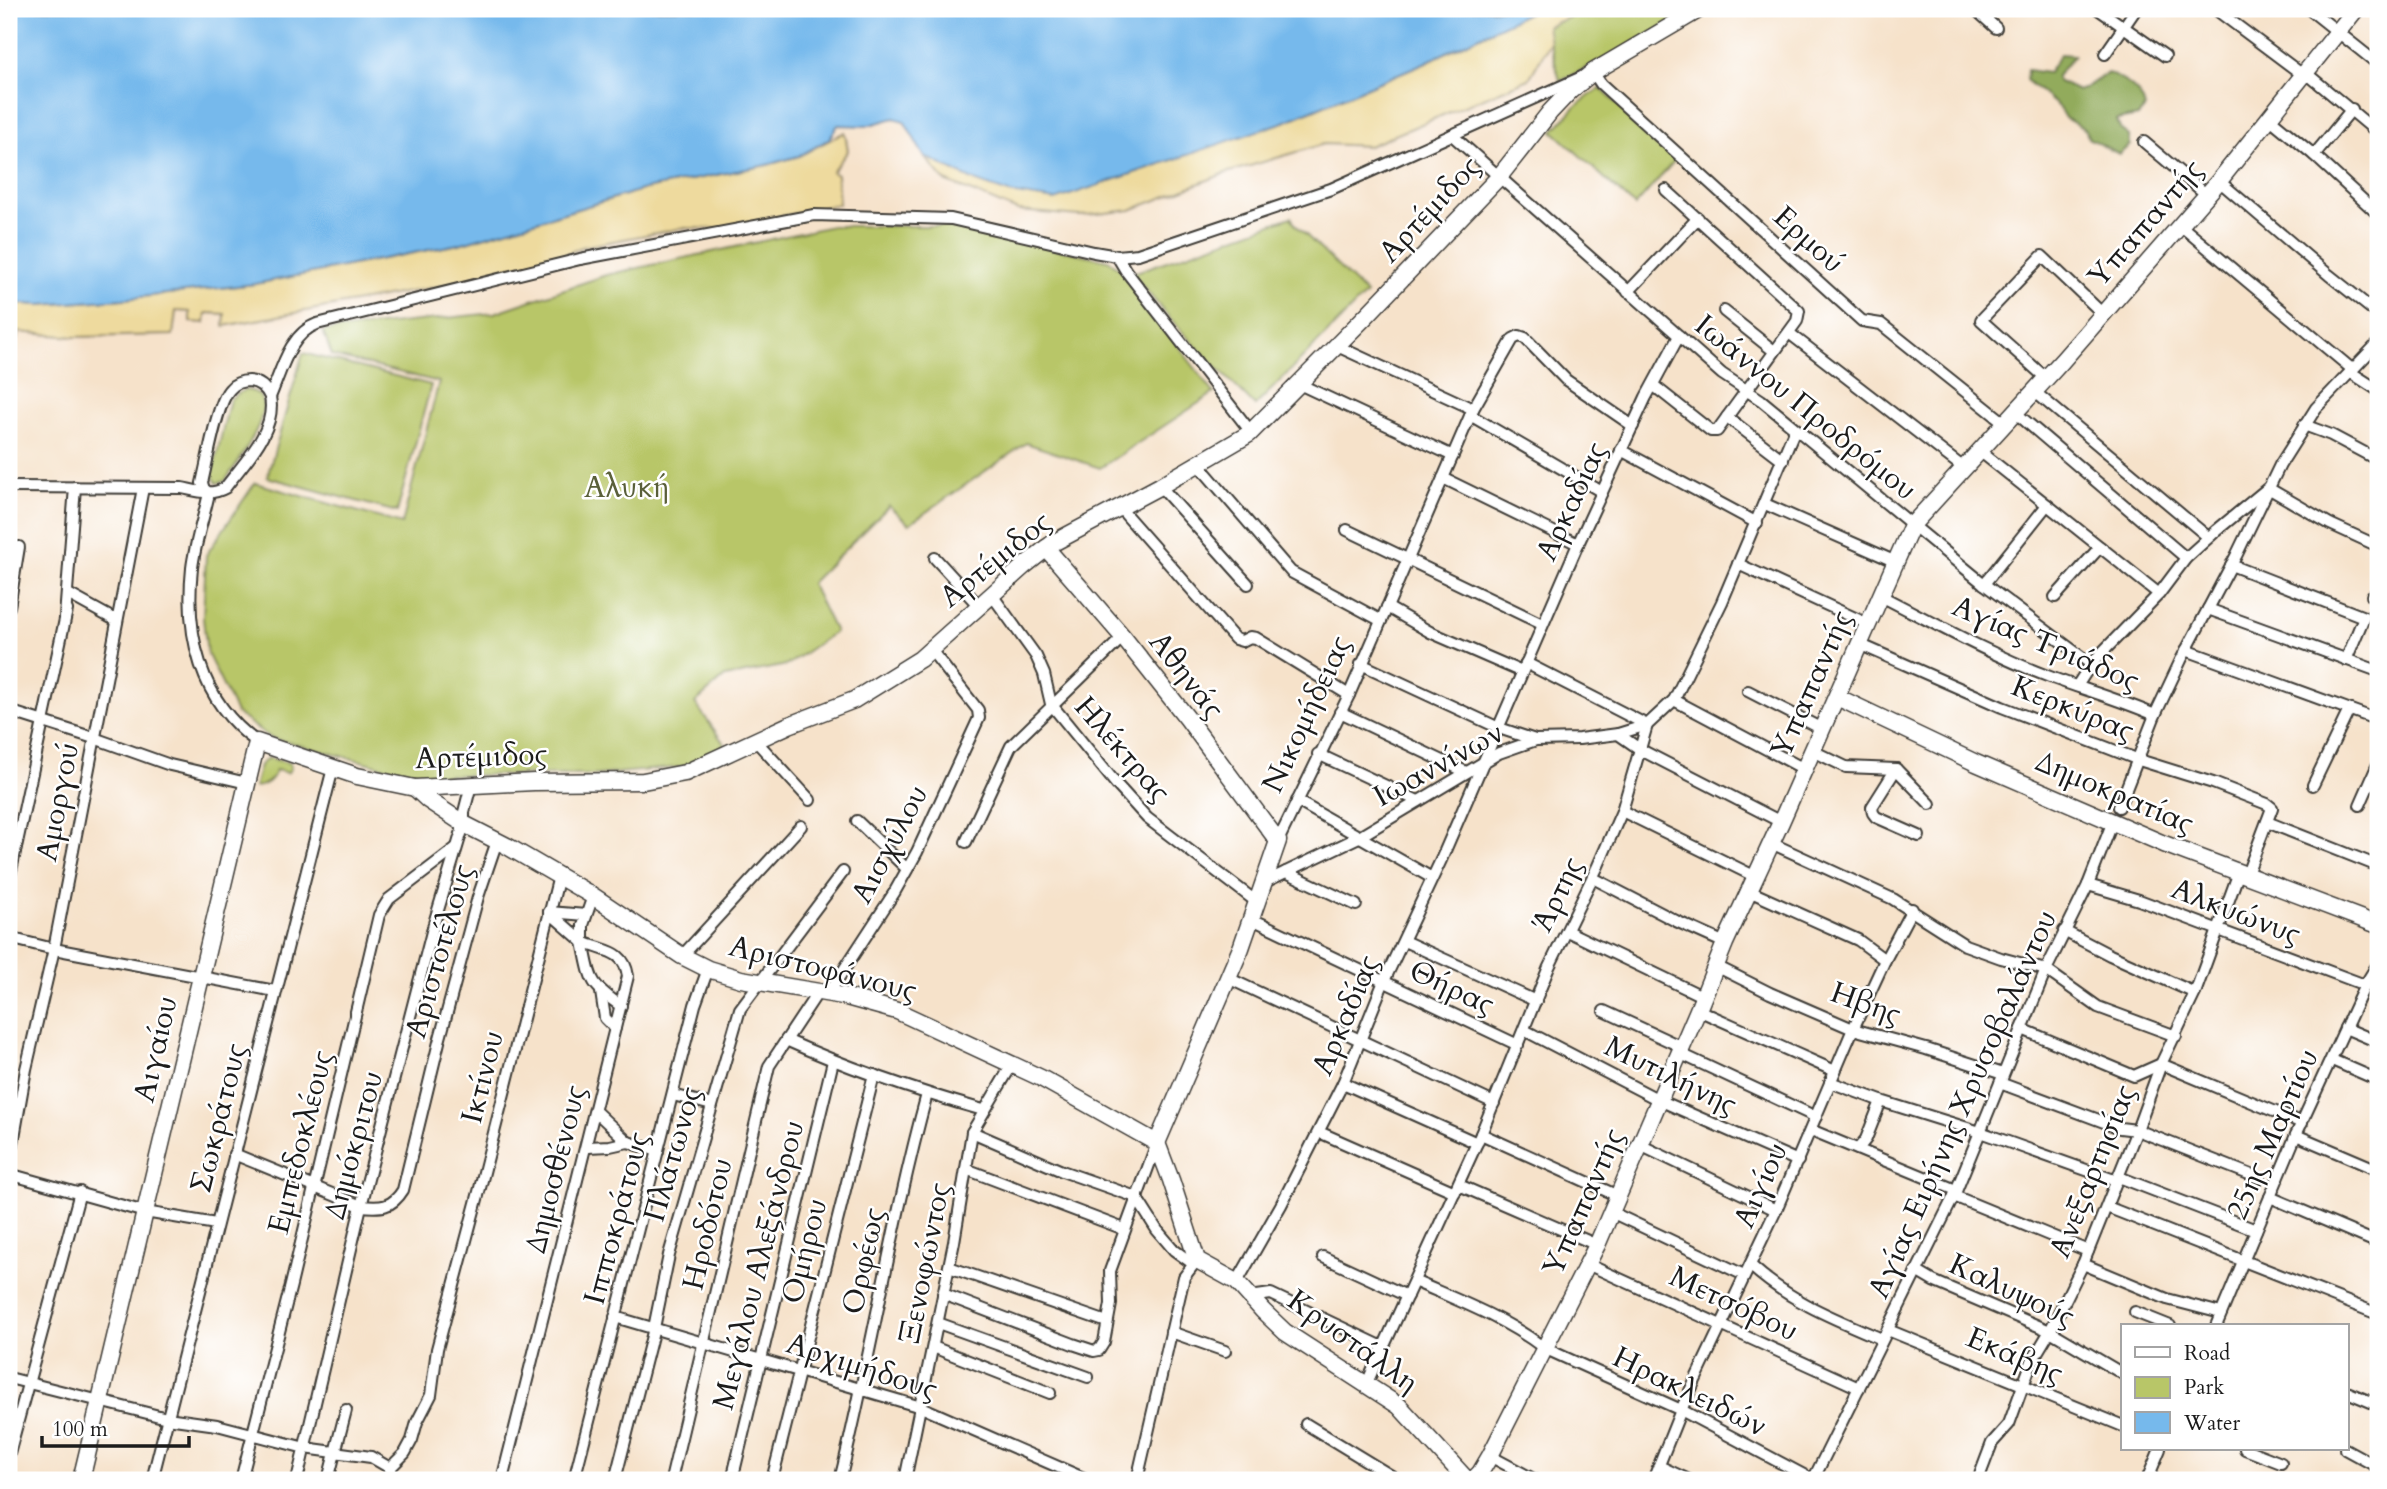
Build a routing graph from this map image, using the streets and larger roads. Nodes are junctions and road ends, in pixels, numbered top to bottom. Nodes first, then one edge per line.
1 (1700, 9) edge
2 (1975, 9) edge
3 (2098, 9) edge
4 (2136, 9) edge
5 (2215, 9) edge
6 (2309, 9) edge
7 (2355, 9) edge
8 (2124, 27) junction
9 (1996, 28) dead end
10 (2338, 31) junction
11 (2105, 54) dead end
12 (2165, 57) dead end
13 (2378, 64) edge
14 (1592, 72) junction
15 (2304, 73) junction
16 (2352, 109) junction
17 (2269, 118) junction
18 (2378, 133) edge
19 (1452, 135) junction
20 (2144, 142) dead end
21 (2314, 155) junction
22 (1499, 177) junction
23 (2219, 181) junction
24 (1666, 190) dead end
25 (2207, 195) junction
26 (2378, 214) edge
27 (1698, 218) junction
28 (2180, 225) junction
29 (1117, 256) junction
30 (1628, 292) junction
31 (1724, 311) dead end
32 (2103, 314) junction
33 (2378, 314) edge
34 (1788, 333) junction
35 (1679, 336) junction
36 (2378, 344) edge
37 (1337, 346) junction
38 (1774, 351) junction
39 (2351, 371) junction
40 (2046, 379) junction
41 (1299, 384) junction
42 (1653, 385) junction
43 (1745, 389) junction
44 (2378, 390) edge
45 (2035, 392) junction
46 (270, 397) junction
47 (1472, 412) junction
48 (1727, 417) junction
49 (2011, 418) junction
50 (2304, 425) junction
51 (1633, 426) junction
52 (1796, 429) junction
53 (1251, 432) junction
54 (1621, 450) junction
55 (1981, 452) junction
56 (1453, 456) junction
57 (1783, 460) junction
58 (2378, 460) edge
59 (1198, 464) junction
60 (1965, 468) junction
61 (1443, 478) junction
62 (1160, 486) junction
63 (9, 487) edge
64 (75, 487) junction
65 (143, 488) junction
66 (2268, 488) junction
67 (1602, 492) junction
68 (209, 493) junction
69 (1765, 504) junction
70 (2047, 505) junction
71 (1119, 506) junction
72 (1757, 523) junction
73 (1912, 525) junction
74 (1347, 530) dead end
75 (2208, 537) junction
76 (1578, 544) junction
77 (2378, 546) edge
78 (19, 547) dead end
79 (2100, 547) junction
80 (1046, 548) junction
81 (935, 558) dead end
82 (2186, 558) junction
83 (1407, 559) junction
84 (1896, 562) junction
85 (1738, 564) junction
86 (2231, 565) junction
87 (1248, 584) dead end
88 (1984, 584) junction
89 (68, 594) junction
90 (2159, 594) junction
91 (992, 595) junction
92 (1881, 596) junction
93 (2055, 597) dead end
94 (979, 606) junction
95 (9, 607) edge
96 (1387, 607) junction
97 (2208, 609) junction
98 (1380, 620) junction
99 (117, 621) junction
100 (1542, 624) junction
101 (1868, 624) junction
102 (1123, 637) junction
103 (1859, 644) junction
104 (931, 650) junction
105 (2186, 650) junction
106 (2346, 660) junction
107 (1362, 664) junction
108 (2091, 664) junction
109 (1524, 667) junction
110 (2378, 671) edge
111 (2077, 686) junction
112 (1748, 691) dead end
113 (1349, 695) junction
114 (1836, 697) junction
115 (1674, 700) junction
116 (1051, 704) junction
117 (2349, 710) junction
118 (9, 711) edge
119 (1340, 712) junction
120 (2155, 715) junction
121 (2378, 720) edge
122 (42, 722) junction
123 (1647, 725) junction
124 (1499, 728) junction
125 (1822, 729) junction
126 (1618, 734) junction
127 (94, 738) junction
128 (1536, 740) junction
129 (756, 741) junction
130 (257, 742) junction
131 (1640, 750) junction
132 (1813, 751) junction
133 (1318, 754) junction
134 (1484, 760) junction
135 (2139, 760) junction
136 (2378, 764) edge
137 (333, 768) junction
138 (1804, 769) junction
139 (1896, 769) junction
140 (1466, 772) junction
141 (2376, 776) edge
142 (247, 783) junction
143 (471, 785) junction
144 (2313, 785) dead end
145 (415, 788) junction
146 (810, 800) dead end
147 (1297, 801) junction
148 (1418, 802) junction
149 (1930, 804) dead end
150 (2360, 805) dead end
151 (2272, 808) joint
152 (1622, 811) junction
153 (2116, 814) junction
154 (857, 821) dead end
155 (1781, 822) junction
156 (2267, 822) junction
157 (464, 824) junction
158 (801, 826) dead end
159 (1919, 836) dead end
160 (1359, 837) junction
161 (497, 841) junction
162 (1278, 841) junction
163 (966, 842) dead end
164 (1771, 843) junction
165 (456, 848) junction
166 (2378, 866) edge
167 (907, 869) junction
168 (843, 872) dead end
169 (1286, 872) junction
170 (2243, 873) junction
171 (559, 876) junction
172 (1432, 878) junction
173 (1593, 878) junction
174 (9, 880) edge
175 (1265, 882) junction
176 (1752, 884) junction
177 (2088, 885) junction
178 (593, 896) junction
179 (1258, 903) junction
180 (1356, 905) dead end
181 (1912, 909) junction
182 (549, 912) junction
183 (586, 915) junction
184 (1252, 919) junction
185 (2378, 925) edge
186 (1567, 931) junction
187 (2064, 931) junction
188 (2218, 931) junction
189 (9, 938) edge
190 (1404, 941) junction
191 (583, 942) junction
192 (1725, 943) junction
193 (54, 949) junction
194 (682, 956) junction
195 (1885, 960) junction
196 (2378, 966) edge
197 (1716, 967) junction
198 (708, 969) junction
199 (2046, 970) junction
200 (201, 976) junction
201 (1227, 978) junction
202 (759, 981) junction
203 (1384, 981) junction
204 (2365, 985) junction
205 (275, 991) junction
206 (601, 992) junction
207 (823, 993) junction
208 (2195, 993) junction
209 (1536, 1001) junction
210 (1701, 1003) junction
211 (621, 1006) junction
212 (1604, 1011) dead end
213 (615, 1028) junction
214 (2345, 1028) junction
215 (1853, 1029) junction
216 (2022, 1029) junction
217 (1524, 1030) junction
218 (2176, 1036) junction
219 (1359, 1038) junction
220 (786, 1040) junction
221 (2378, 1042) edge
222 (1517, 1045) junction
223 (1681, 1050) junction
224 (2332, 1060) junction
225 (832, 1061) junction
226 (1013, 1063) junction
227 (2161, 1064) junction
228 (1835, 1071) junction
229 (874, 1075) junction
230 (2134, 1076) junction
231 (2002, 1079) junction
232 (2378, 1080) edge
233 (1830, 1082) junction
234 (1343, 1083) junction
235 (2154, 1083) junction
236 (927, 1094) junction
237 (673, 1095) junction
238 (1659, 1100) junction
239 (1881, 1101) junction
240 (1494, 1102) junction
241 (712, 1105) junction
242 (983, 1110) junction
243 (595, 1111) junction
244 (1816, 1116) junction
245 (2302, 1123) junction
246 (1811, 1130) junction
247 (2137, 1130) junction
248 (972, 1132) junction
249 (1319, 1132) junction
250 (1980, 1132) junction
251 (2296, 1135) junction
252 (1479, 1139) junction
253 (628, 1142) junction
254 (1157, 1143) junction
255 (1640, 1145) junction
256 (587, 1147) junction
257 (1858, 1149) junction
258 (658, 1151) junction
259 (234, 1154) junction
260 (1798, 1161) junction
261 (9, 1166) edge
262 (966, 1169) junction
263 (2378, 1170) edge
264 (9, 1174) edge
265 (2259, 1178) dead end
266 (2118, 1179) junction
267 (314, 1185) junction
268 (1457, 1189) junction
269 (80, 1192) junction
270 (1955, 1193) junction
271 (1618, 1196) junction
272 (1136, 1197) junction
273 (2270, 1197) junction
274 (361, 1206) junction
275 (2107, 1207) junction
276 (1776, 1210) junction
277 (145, 1212) junction
278 (1611, 1212) junction
279 (216, 1224) junction
280 (1124, 1229) junction
281 (2256, 1230) junction
282 (2378, 1244) edge
283 (1597, 1245) junction
284 (2088, 1251) junction
285 (1323, 1256) dead end
286 (2242, 1260) junction
287 (1195, 1262) junction
288 (1587, 1264) junction
289 (2083, 1264) junction
290 (949, 1267) junction
291 (1747, 1270) junction
292 (1916, 1271) junction
293 (1414, 1281) junction
294 (1237, 1282) junction
295 (943, 1294) junction
296 (1406, 1296) junction
297 (1250, 1297) junction
298 (2135, 1312) dead end
299 (2221, 1313) junction
300 (2378, 1314) edge
301 (615, 1317) junction
302 (1107, 1322) junction
303 (938, 1323) junction
304 (1721, 1324) junction
305 (2166, 1324) edge
306 (2217, 1324) edge
307 (654, 1328) junction
308 (2050, 1331) junction
309 (1171, 1332) junction
310 (1885, 1335) junction
311 (704, 1343) junction
312 (933, 1347) junction
313 (1383, 1347) junction
314 (1544, 1348) junction
315 (1225, 1351) dead end
316 (760, 1360) junction
317 (798, 1371) junction
318 (2121, 1373) edge
319 (1088, 1377) dead end
320 (9, 1378) edge
321 (28, 1383) junction
322 (1366, 1385) junction
323 (2024, 1385) junction
324 (1858, 1388) junction
325 (862, 1391) junction
326 (2348, 1392) edge
327 (1050, 1393) dead end
328 (1663, 1401) junction
329 (100, 1402) junction
330 (2378, 1405) edge
331 (920, 1408) junction
332 (346, 1410) dead end
333 (1681, 1410) junction
334 (167, 1418) junction
335 (1306, 1424) dead end
336 (2121, 1425) edge
337 (1674, 1426) junction
338 (253, 1436) junction
339 (305, 1448) junction
340 (2160, 1450) edge
341 (2248, 1450) edge
342 (2347, 1450) edge
343 (335, 1452) junction
344 (9, 1454) edge
345 (1490, 1456) junction
346 (2281, 1463) dead end
347 (1659, 1466) junction
348 (2378, 1467) edge
349 (390, 1468) junction
350 (1384, 1477) edge
351 (81, 1480) edge
352 (152, 1480) edge
353 (241, 1480) edge
354 (297, 1480) edge
355 (328, 1480) edge
356 (392, 1480) edge
357 (502, 1480) edge
358 (574, 1480) edge
359 (615, 1480) edge
360 (671, 1480) edge
361 (732, 1480) edge
362 (772, 1480) edge
363 (840, 1480) edge
364 (905, 1480) edge
365 (1088, 1480) edge
366 (1137, 1480) edge
367 (1398, 1480) edge
368 (1467, 1480) edge
369 (1473, 1480) edge
370 (1535, 1480) edge
371 (1654, 1480) edge
372 (1689, 1480) edge
373 (1813, 1480) edge
374 (1978, 1480) edge
375 (2147, 1480) edge

1 - 14 street, Αρτέμιδος
2 - 9 street
3 - 8 street
4 - 8 street
5 - 15 street
6 - 10 street
7 - 10 street, Υπαπαντής
8 - 11 street
8 - 12 street
10 - 13 street
10 - 15 street, Υπαπαντής
14 - 19 street
14 - 22 street, Αρτέμιδος
14 - 49 street, Ερμού
15 - 16 street
15 - 17 street, Υπαπαντής
16 - 18 street
16 - 21 street
17 - 21 street
17 - 23 street, Υπαπαντής
19 - 22 street, Ιωάννου Προδρόμου
19 - 29 street
20 - 25 street
21 - 26 street
22 - 30 street, Ιωάννου Προδρόμου
22 - 37 street, Αρτέμιδος
23 - 25 street, Υπαπαντής
23 - 33 street
24 - 27 street
25 - 28 street, Υπαπαντής
27 - 30 street
27 - 34 street
28 - 32 street, Υπαπαντής
28 - 39 street
29 - 46 street
29 - 53 street
30 - 35 street, Ιωάννου Προδρόμου
31 - 38 street
32 - 40 street, Υπαπαντής
32 - 40 street
34 - 38 street
34 - 60 street
35 - 42 street, Αρκαδίας
35 - 43 street, Ιωάννου Προδρόμου
36 - 39 street, Αγίας Ειρήνης Χρυσοβαλάντου
37 - 41 street, Αρτέμιδος
37 - 47 street
38 - 43 street
39 - 44 street
39 - 50 street, Αγίας Ειρήνης Χρυσοβαλάντου
40 - 45 street, Υπαπαντής
41 - 53 street, Αρτέμιδος
41 - 56 street
42 - 48 street
42 - 51 street, Αρκαδίας
43 - 48 street
43 - 52 street, Ιωάννου Προδρόμου
45 - 49 street, Υπαπαντής
45 - 75 street
46 - 68 street
46 - 68 street
47 - 51 street, Νικομήδειας
47 - 56 street, Νικομήδειας
47 - 67 street
48 - 57 street
49 - 55 street, Υπαπαντής
49 - 82 street, Ερμού
50 - 58 street
50 - 66 street, Αγίας Ειρήνης Χρυσοβαλάντου
51 - 54 street, Αρκαδίας
52 - 57 street
52 - 73 street, Ιωάννου Προδρόμου
53 - 59 street, Αρτέμιδος
54 - 67 street, Αρκαδίας
54 - 72 street
55 - 60 street, Υπαπαντής
55 - 70 street
56 - 61 street, Νικομήδειας
57 - 69 street
59 - 62 street, Αρτέμιδος
59 - 98 street
60 - 73 street, Υπαπαντής
61 - 76 street
61 - 83 street, Νικομήδειας
62 - 71 street, Αρτέμιδος
62 - 87 street
63 - 64 street
64 - 65 street
64 - 89 street
65 - 68 street
65 - 99 street, Αμοργού
66 - 75 street
66 - 77 street
66 - 86 street, Αγίας Ειρήνης Χρυσοβαλάντου
67 - 76 street, Αρκαδίας
68 - 130 street
69 - 72 street
69 - 84 street
70 - 79 street
70 - 88 street
71 - 80 street, Αρτέμιδος
71 - 113 street
72 - 85 street
73 - 84 street, Υπαπαντής
73 - 88 street, Ιωάννου Προδρόμου
74 - 83 street
75 - 82 street
76 - 100 street, Αρκαδίας
78 - 95 street
79 - 90 street
79 - 93 street
80 - 91 street, Αρτέμιδος
80 - 102 street, Αθηνάς
81 - 94 street
82 - 90 street
83 - 96 street, Νικομήδειας
83 - 100 street
84 - 92 street, Υπαπαντής
85 - 101 street
85 - 115 street
86 - 97 street, Αγίας Ειρήνης Χρυσοβαλάντου
86 - 106 street
88 - 108 street, Ιωάννου Προδρόμου
89 - 99 street
89 - 122 street
90 - 108 street
91 - 94 street, Αρτέμιδος
91 - 116 street, Ηλέκτρας
92 - 101 street, Υπαπαντής
92 - 111 street, Αγίας Τριάδος
94 - 104 street, Αρτέμιδος
96 - 98 street, Νικομήδειας
96 - 109 street
97 - 105 street, Αγίας Ειρήνης Χρυσοβαλάντου
97 - 106 street
98 - 107 street, Νικομήδειας
99 - 127 street, Αμοργού
100 - 109 street, Αρκαδίας
101 - 103 street, Υπαπαντής
102 - 116 street
102 - 162 street, Αθηνάς
103 - 114 street, Υπαπαντής
103 - 135 street, Κερκύρας
104 - 129 street, Αρτέμιδος
104 - 167 street, Αισχύλου
105 - 117 street
105 - 120 street, Αγίας Ειρήνης Χρυσοβαλάντου
106 - 110 street
107 - 113 street, Νικομήδειας
107 - 124 street
108 - 111 street
109 - 123 street
109 - 124 street, Αρκαδίας
111 - 120 street, Αγίας Τριάδος
112 - 125 street
113 - 119 street, Νικομήδειας
114 - 125 street, Υπαπαντής
114 - 153 street, Δημοκρατίας
115 - 123 street
115 - 138 street
116 - 163 street
116 - 179 street, Ηλέκτρας
117 - 121 street
117 - 144 street
118 - 122 street
119 - 133 street, Νικομήδειας
119 - 140 street
120 - 135 street, Αγίας Ειρήνης Χρυσοβαλάντου
122 - 127 street
122 - 174 street
123 - 126 street, Ιωαννίνων
123 - 131 street, Άρτης
124 - 128 street
124 - 134 street, Αρκαδίας
125 - 132 street, Υπαπαντής
126 - 128 street, Ιωαννίνων
126 - 131 street
127 - 142 street
127 - 193 street, Αμοργού
128 - 134 street, Ιωαννίνων
129 - 143 street, Αρτέμιδος
129 - 146 street
130 - 137 street, Αρτέμιδος
130 - 142 street, Αιγαίου
131 - 152 street, Άρτης
131 - 155 street
132 - 138 street, Υπαπαντής
132 - 139 street
133 - 147 street, Νικομήδειας
133 - 148 street
134 - 140 street, Ιωαννίνων
134 - 172 street, Αρκαδίας
135 - 151 street, Κερκύρας
135 - 153 street, Αγίας Ειρήνης Χρυσοβαλάντου
136 - 141 street
137 - 145 street, Αρτέμιδος
137 - 205 street, Σωκράτους
138 - 155 street, Υπαπαντής
139 - 149 street
139 - 159 street
140 - 148 street, Ιωαννίνων
141 - 150 street
142 - 200 street, Αιγαίου
143 - 145 street, Αρτέμιδος
143 - 157 street, Δημόκριτου
145 - 157 street, Αριστοφάνους
147 - 160 street
147 - 162 street, Νικομήδειας
148 - 160 street, Ιωαννίνων
151 - 156 street, Ανεξαρτησίας
152 - 173 street, Άρτης
152 - 176 street
153 - 170 street, Δημοκρατίας
153 - 177 street, Αγίας Ειρήνης Χρυσοβαλάντου
154 - 167 street
155 - 164 street, Υπαπαντής
156 - 166 street
156 - 170 street, Ανεξαρτησίας
157 - 161 street, Αριστοφάνους
157 - 165 street, Δημόκριτου
158 - 194 street
160 - 169 street, Ιωαννίνων
160 - 172 street
161 - 171 street, Αριστοφάνους
161 - 274 street, Αριστοτέλους
162 - 175 street, Νικομήδειας
164 - 176 street, Υπαπαντής
164 - 181 street
165 - 267 street, Εμπεδοκλέους
165 - 274 street, Δημόκριτου
167 - 207 street, Αισχύλου
168 - 202 street, Πλάτωνος
169 - 175 street, Ιωαννίνων
169 - 180 street
170 - 185 street, Δημοκρατίας
170 - 188 street, Ανεξαρτησίας
171 - 178 street, Αριστοφάνους
171 - 182 street, Ικτίνου
172 - 190 street, Αρκαδίας
173 - 186 street, Άρτης
173 - 192 street
175 - 179 street, Νικομήδειας
176 - 192 street, Υπαπαντής
176 - 195 street
177 - 187 street, Αγίας Ειρήνης Χρυσοβαλάντου
177 - 188 street, Αλκυώνυς
178 - 183 street
178 - 194 street, Αριστοφάνους
179 - 184 street, Νικομήδειας
181 - 195 street, Αιγίου
181 - 199 street
182 - 183 street
182 - 191 street, Δημοσθένους
182 - 349 street, Ικτίνου
183 - 191 street
184 - 201 street, Νικομήδειας
184 - 203 street, Θήρας
186 - 209 street, Άρτης
186 - 210 street
187 - 199 street, Αγίας Ειρήνης Χρυσοβαλάντου
187 - 208 street
188 - 204 street, Αλκυώνυς
188 - 208 street, Ανεξαρτησίας
189 - 193 street
190 - 203 street, Αρκαδίας
190 - 209 street
191 - 206 street
191 - 211 street, Δημοσθένους
192 - 197 street, Υπαπαντής
193 - 200 street
193 - 261 street, Αμοργού
194 - 198 street, Αριστοφάνους
195 - 215 street, Αιγίου
196 - 204 street, 25ης Μαρτίου
197 - 210 street, Υπαπαντής
197 - 215 street, Ηβης
198 - 202 street, Αριστοφάνους
198 - 237 street, Ιπποκράτους
199 - 216 street, Αγίας Ειρήνης Χρυσοβαλάντου
199 - 218 street
200 - 205 street
200 - 277 street, Αιγαίου
201 - 219 street
201 - 254 street, Νικομήδειας
202 - 207 street, Αριστοφάνους
202 - 241 street, Πλάτωνος
203 - 219 street, Αρκαδίας
203 - 222 street, Θήρας
204 - 214 street, 25ης Μαρτίου
205 - 259 street, Σωκράτους
206 - 211 street
206 - 213 street
207 - 220 street, Ηροδότου
207 - 226 street, Αριστοφάνους
208 - 218 street, Ανεξαρτησίας
209 - 217 street, Άρτης
210 - 223 street, Υπαπαντής
210 - 228 street
211 - 213 street, Δημοσθένους
212 - 223 street
213 - 243 street, Δημοσθένους
214 - 221 street
214 - 224 street, 25ης Μαρτίου
215 - 228 street, Αιγίου
215 - 231 street, Ηβης
216 - 230 street
216 - 231 street, Αγίας Ειρήνης Χρυσοβαλάντου
217 - 222 street, Άρτης
217 - 238 street, Μυτιλήνης
218 - 227 street, Ανεξαρτησίας
219 - 234 street, Αρκαδίας
219 - 240 street
220 - 225 street
220 - 311 street, Ηροδότου
222 - 240 street, Άρτης
223 - 238 street, Υπαπαντής
223 - 244 street
224 - 232 street
224 - 245 street, 25ης Μαρτίου
225 - 229 street
225 - 316 street, Μεγάλου Αλεξάνδρου
226 - 242 street, Ξενοφώντος
226 - 254 street, Αριστοφάνους
227 - 230 street
227 - 235 street, Ανεξαρτησίας
227 - 245 street
228 - 233 street, Αιγίου
229 - 236 street
229 - 317 street, Ομήρου
230 - 235 street
231 - 247 street, Ηβης
231 - 250 street, Αγίας Ειρήνης Χρυσοβαλάντου
233 - 239 street
233 - 244 street, Αιγίου
234 - 249 street, Αρκαδίας
234 - 252 street
235 - 247 street, Ανεξαρτησίας
236 - 242 street
236 - 325 street, Ορφέως
237 - 241 street
237 - 258 street, Ιπποκράτους
238 - 255 street, Υπαπαντής
238 - 260 street, Μυτιλήνης
239 - 250 street
239 - 257 street
240 - 252 street, Άρτης
241 - 307 street, Πλάτωνος
242 - 248 street, Ξενοφώντος
243 - 253 street
243 - 256 street, Δημοσθένους
244 - 246 street, Αιγίου
245 - 251 street, 25ης Μαρτίου
246 - 257 street
246 - 260 street, Αιγίου
247 - 265 street, Ηβης
247 - 266 street, Ανεξαρτησίας
248 - 262 street, Ξενοφώντος
248 - 272 street
249 - 268 street
249 - 294 street, Αρκαδίας
250 - 266 street
250 - 270 street, Αγίας Ειρήνης Χρυσοβαλάντου
251 - 263 street
251 - 273 street, 25ης Μαρτίου
252 - 268 street, Άρτης
252 - 271 street
253 - 256 street
253 - 258 street
254 - 272 street
254 - 287 street
255 - 271 street, Υπαπαντής
255 - 276 street
256 - 357 street, Δημοσθένους
257 - 270 street
258 - 301 street, Ιπποκράτους
259 - 267 street
259 - 279 street, Σωκράτους
260 - 276 street, Αιγίου
262 - 280 street
262 - 290 street, Ξενοφώντος
264 - 269 street
266 - 275 street, Ανεξαρτησίας
266 - 281 street
267 - 274 street
267 - 338 street, Εμπεδοκλέους
268 - 283 street
268 - 293 street, Άρτης
269 - 277 street
269 - 321 street
270 - 284 street
270 - 292 street, Αγίας Ειρήνης Χρυσοβαλάντου
271 - 278 street, Υπαπαντής
272 - 280 street
272 - 287 street
273 - 281 street, 25ης Μαρτίου
273 - 282 street
274 - 339 street, Δημόκριτου
275 - 284 street, Ανεξαρτησίας
275 - 286 street
276 - 291 street, Αιγίου
277 - 279 street
277 - 329 street, Αιγαίου
278 - 283 street, Υπαπαντής
278 - 291 street, Εκάβης
279 - 334 street, Σωκράτους
280 - 302 street
281 - 286 street, 25ης Μαρτίου
283 - 288 street, Υπαπαντής
284 - 289 street, Ανεξαρτησίας
285 - 296 street
286 - 299 street, 25ης Μαρτίου
286 - 300 street
287 - 294 street, Κρυστάλλη
287 - 309 street
288 - 304 street, Μετσόβου
288 - 314 street, Υπαπαντής
289 - 299 street
289 - 308 street, Ανεξαρτησίας
290 - 295 street, Ξενοφώντος
290 - 302 street
291 - 304 street, Αιγίου
291 - 310 street, Εκάβης
292 - 308 street, Καλυψούς
292 - 310 street, Αγίας Ειρήνης Χρυσοβαλάντου
293 - 296 street, Άρτης
293 - 314 street, Ηρακλειδών
294 - 297 street, Κρυστάλλη
295 - 302 street
295 - 303 street, Ξενοφώντος
296 - 313 street, Άρτης
297 - 313 street
297 - 322 street, Κρυστάλλη
298 - 305 street
299 - 306 street, 25ης Μαρτίου
301 - 307 street, Αρχιμήδους
301 - 358 street, Ιπποκράτους
303 - 312 street, Ξενοφώντος
303 - 319 street
304 - 324 street, Μετσόβου
304 - 333 street, Αιγίου
307 - 311 street, Αρχιμήδους
307 - 359 street, Πλάτωνος
308 - 318 street, Καλυψούς
308 - 323 street, Ανεξαρτησίας
309 - 315 street
309 - 366 street
310 - 323 street, Εκάβης
310 - 324 street, Αγίας Ειρήνης Χρυσοβαλάντου
311 - 316 street, Αρχιμήδους
311 - 360 street, Ηροδότου
312 - 327 street
312 - 331 street, Ξενοφώντος
313 - 322 street, Άρτης
314 - 328 street, Ηρακλειδών
314 - 345 street, Υπαπαντής
316 - 317 street, Αρχιμήδους
316 - 361 street, Μεγάλου Αλεξάνδρου
317 - 325 street, Αρχιμήδους
317 - 362 street, Ομήρου
320 - 321 street
321 - 329 street
321 - 344 street
322 - 368 street, Κρυστάλλη
323 - 336 street, Εκάβης
323 - 374 street, Ανεξαρτησίας
324 - 373 street, Αγίας Ειρήνης Χρυσοβαλάντου
325 - 331 street, Αρχιμήδους
325 - 363 street, Ορφέως
326 - 330 street
328 - 333 street, Ηρακλειδών
328 - 337 street
329 - 334 street
329 - 351 street
331 - 364 street, Ξενοφώντος
331 - 365 street, Αρχιμήδους
332 - 343 street
333 - 337 street, Αιγίου
333 - 373 street, Ηρακλειδών
334 - 338 street
334 - 352 street, Σωκράτους
335 - 350 street
337 - 347 street, Αιγίου
338 - 339 street
338 - 353 street, Εμπεδοκλέους
339 - 343 street
339 - 354 street, Δημόκριτου
340 - 375 street
341 - 346 street
342 - 348 street
343 - 349 street
343 - 355 street
345 - 369 street, Υπαπαντής
345 - 370 street
347 - 371 street, Αιγίου
347 - 372 street
349 - 356 street
350 - 367 street

